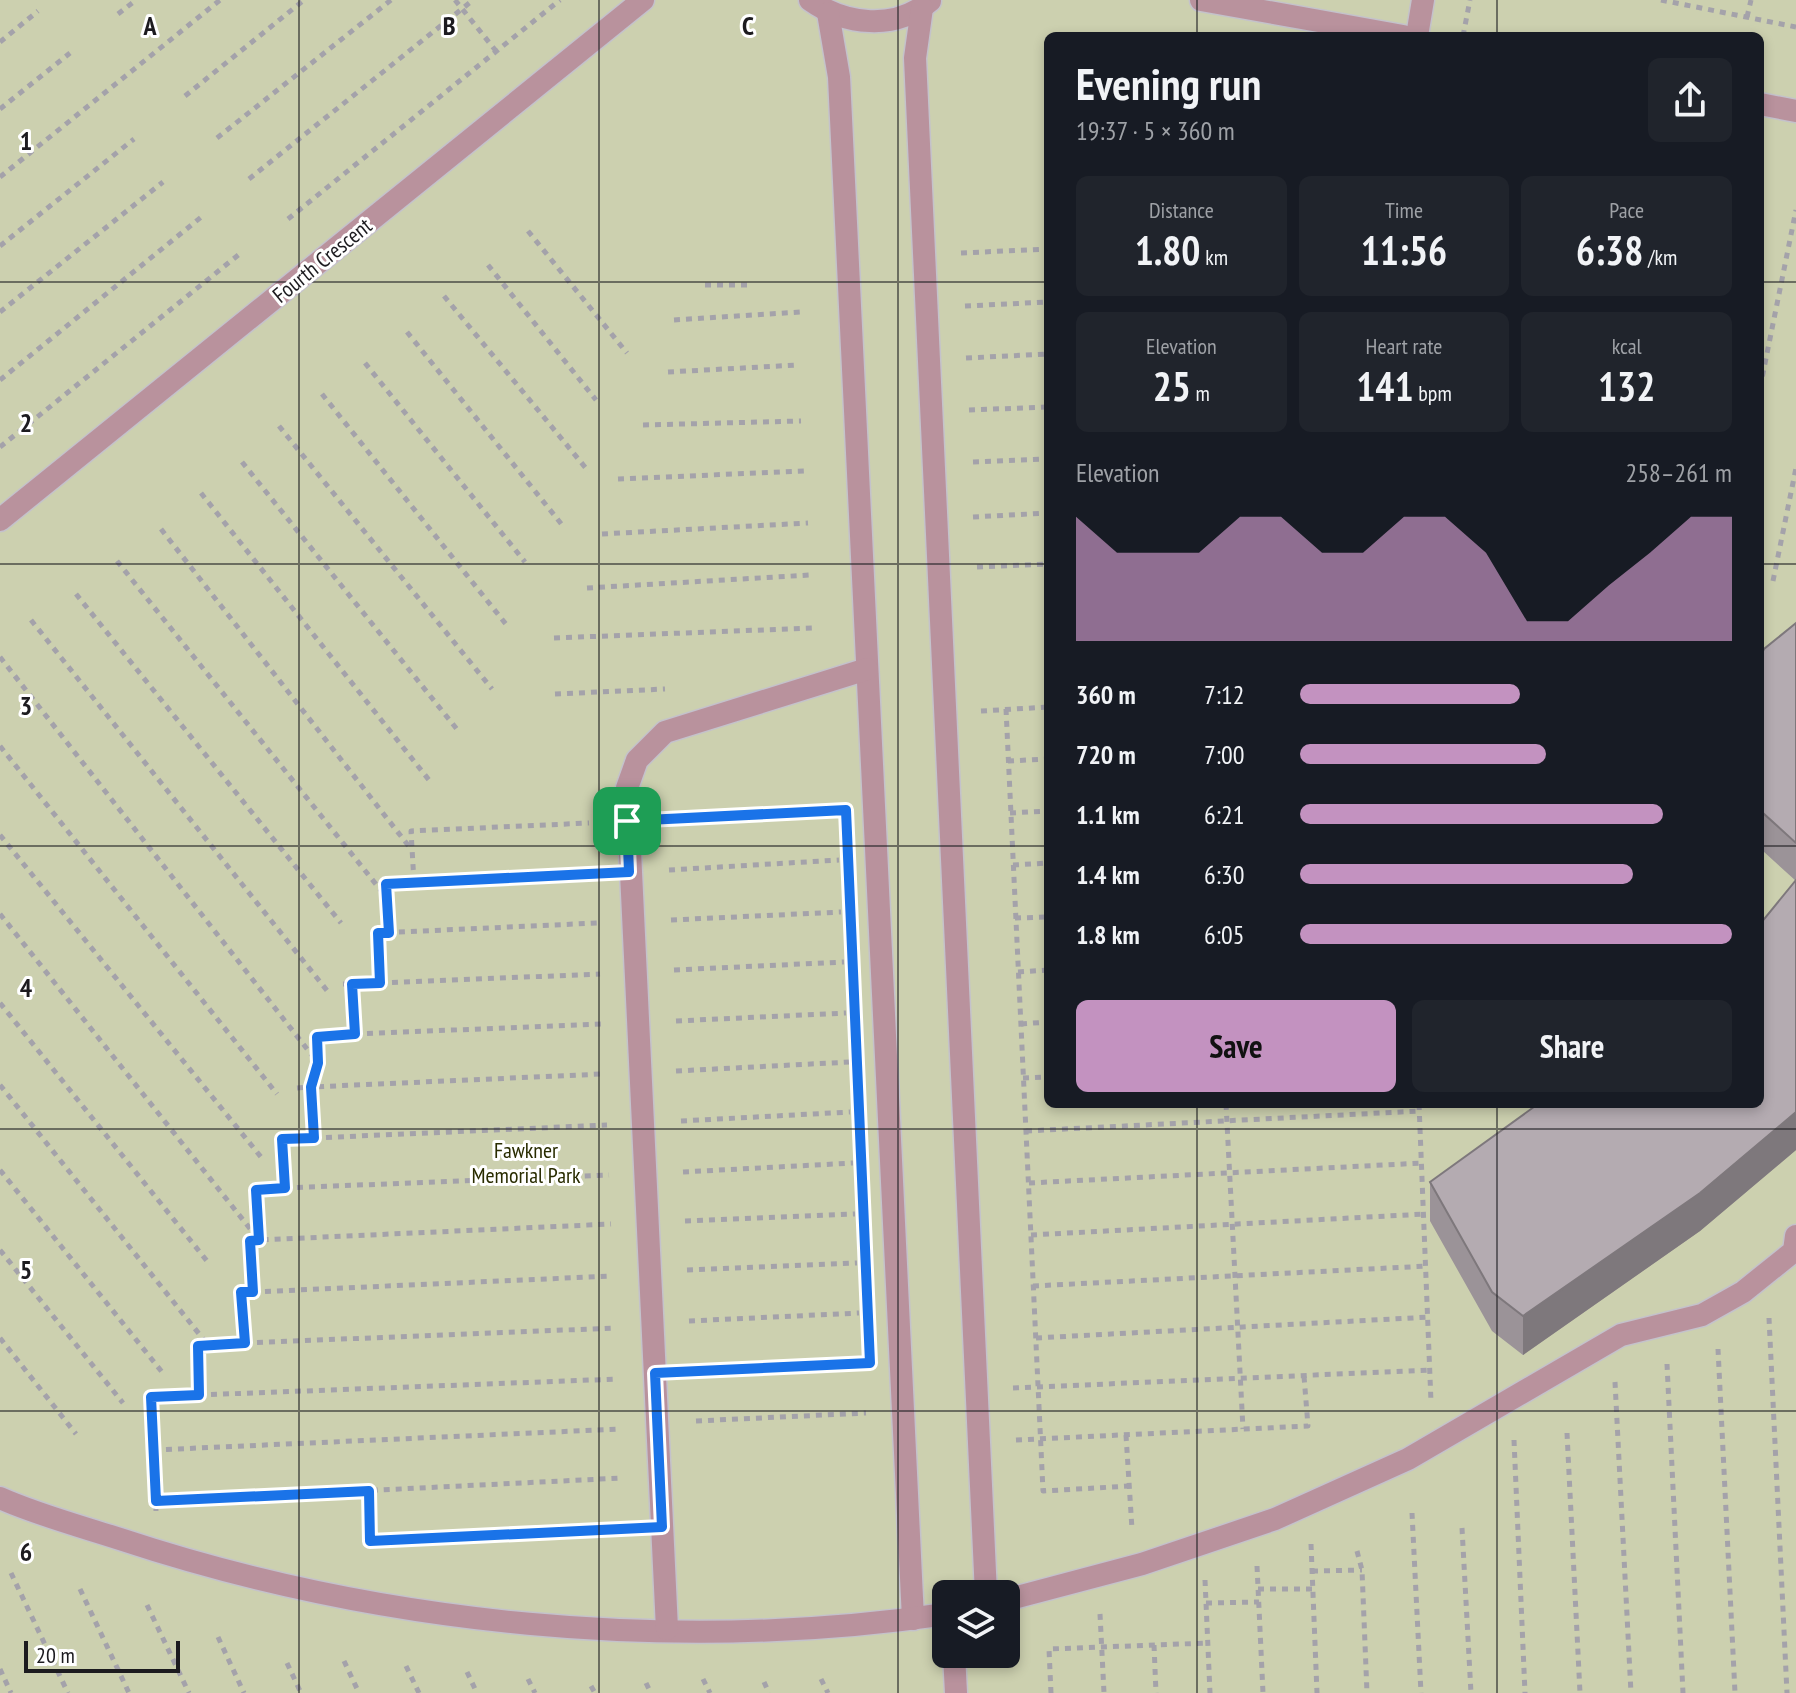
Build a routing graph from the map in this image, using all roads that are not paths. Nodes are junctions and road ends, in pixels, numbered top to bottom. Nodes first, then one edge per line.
1 (643, 0) edge
2 (1201, 0) edge
3 (1423, 0) edge
4 (926, 4) edge
5 (819, 7) edge
6 (1381, 32) edge
7 (1418, 32) edge
8 (1764, 105) edge
9 (1796, 111) edge
10 (0, 520) edge
11 (867, 669) junction
12 (1795, 1247) edge
13 (0, 1498) edge
14 (985, 1580) edge
15 (1020, 1596) edge
16 (932, 1616) edge
17 (913, 1619) junction
18 (667, 1629) junction
19 (955, 1668) edge
20 (956, 1693) edge

1 - 10 lane, Fourth Crescent
2 - 6 lane
3 - 7 lane
4 - 5 lane
4 - 14 lane
5 - 11 lane
8 - 9 lane
11 - 17 lane
11 - 18 lane
12 - 15 lane
13 - 18 lane
16 - 17 lane
17 - 18 lane
19 - 20 lane

